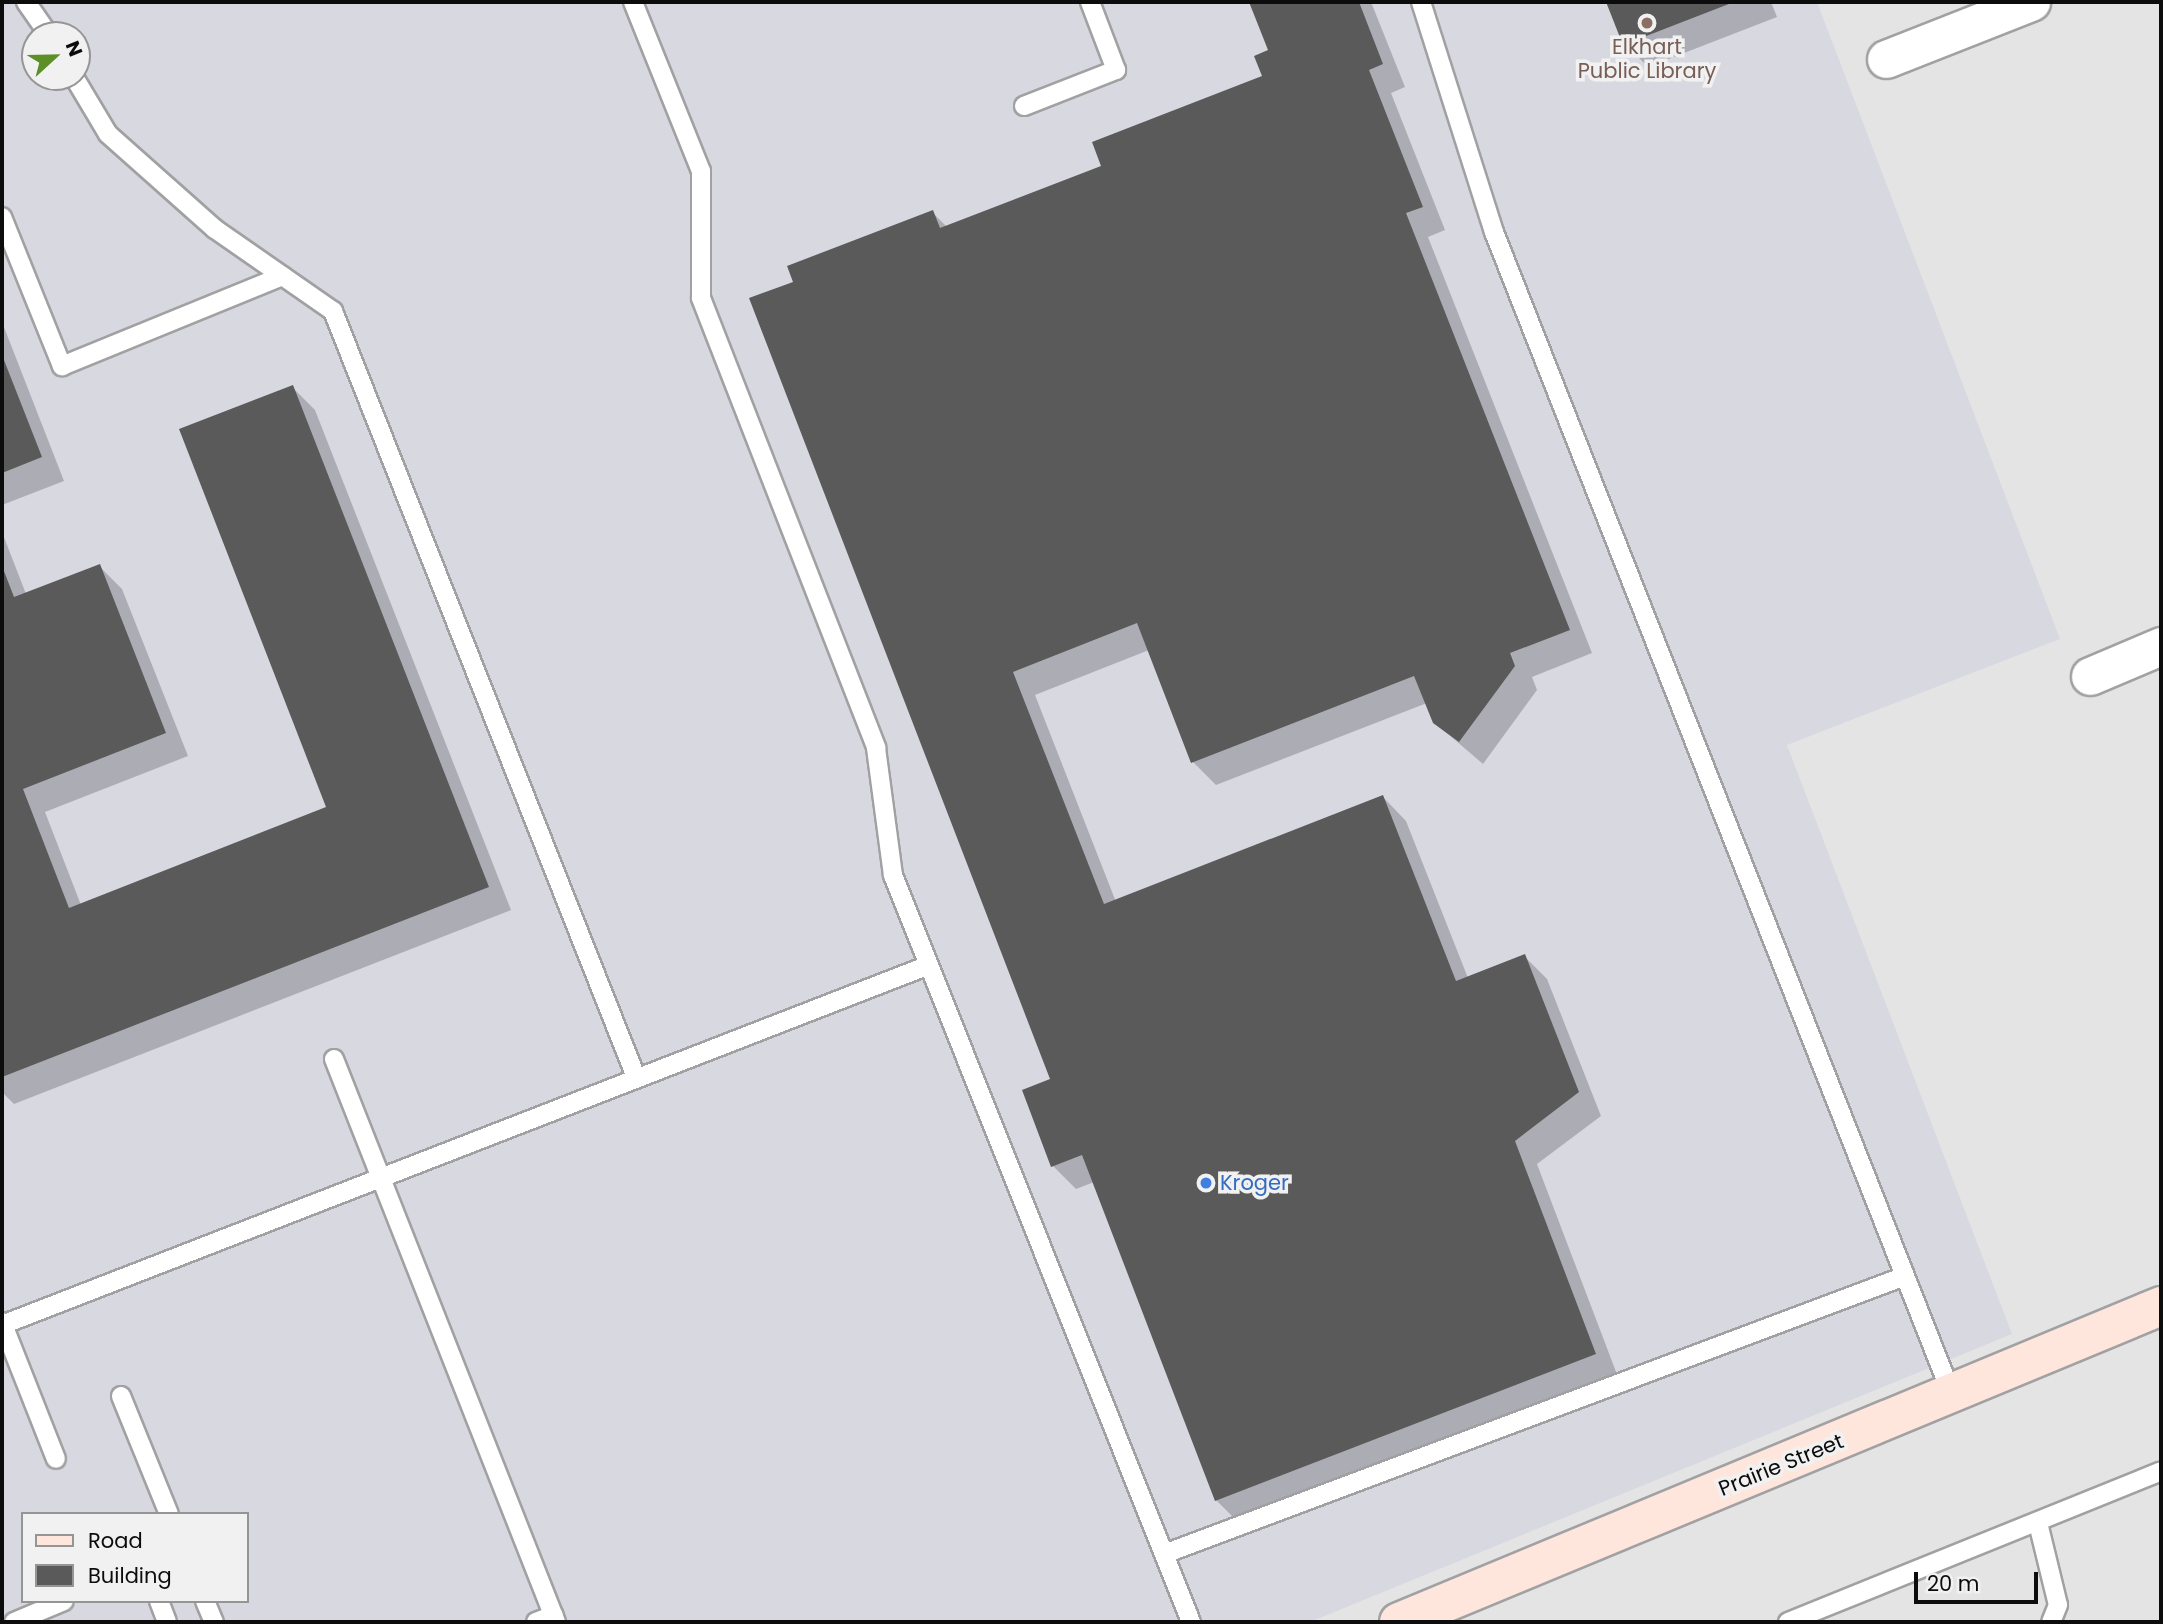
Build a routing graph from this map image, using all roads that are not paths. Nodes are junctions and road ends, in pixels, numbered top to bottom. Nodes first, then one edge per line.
1 (26, 2) edge
2 (634, 2) edge
3 (1090, 2) edge
4 (1421, 2) edge
5 (2031, 2) edge
6 (39, 21) edge
7 (1886, 59) dead end
8 (82, 91) edge
9 (1024, 106) dead end
10 (2, 217) edge
11 (282, 276) junction
12 (2161, 646) edge
13 (2090, 676) dead end
14 (929, 965) junction
15 (334, 1059) dead end
16 (636, 1077) junction
17 (380, 1175) junction
18 (1905, 1276) junction
19 (2161, 1306) edge
20 (2, 1324) edge
21 (1952, 1395) junction
22 (121, 1396) dead end
23 (55, 1459) dead end
24 (2161, 1471) edge
25 (168, 1512) edge
26 (2038, 1523) junction
27 (1164, 1554) junction
28 (59, 1603) edge
29 (160, 1603) edge
30 (206, 1603) edge
31 (555, 1619) edge
32 (14, 1622) edge
33 (167, 1622) edge
34 (214, 1622) edge
35 (536, 1622) edge
36 (1191, 1622) edge
37 (1399, 1622) edge
38 (1788, 1622) edge
39 (2051, 1622) edge

1 - 6 lane
2 - 14 lane
3 - 9 lane
4 - 18 lane
5 - 7 street
8 - 11 lane
10 - 11 lane
11 - 16 lane
12 - 13 street
14 - 16 lane
14 - 27 lane
15 - 17 lane
16 - 17 lane
17 - 20 lane
17 - 31 lane
18 - 21 lane
18 - 27 lane
19 - 21 main road, Prairie Street
20 - 23 lane
21 - 37 main road, Prairie Street
22 - 25 lane
24 - 26 lane
26 - 38 lane
26 - 39 lane
27 - 36 lane
28 - 32 lane
29 - 33 lane
30 - 34 lane
31 - 35 lane

